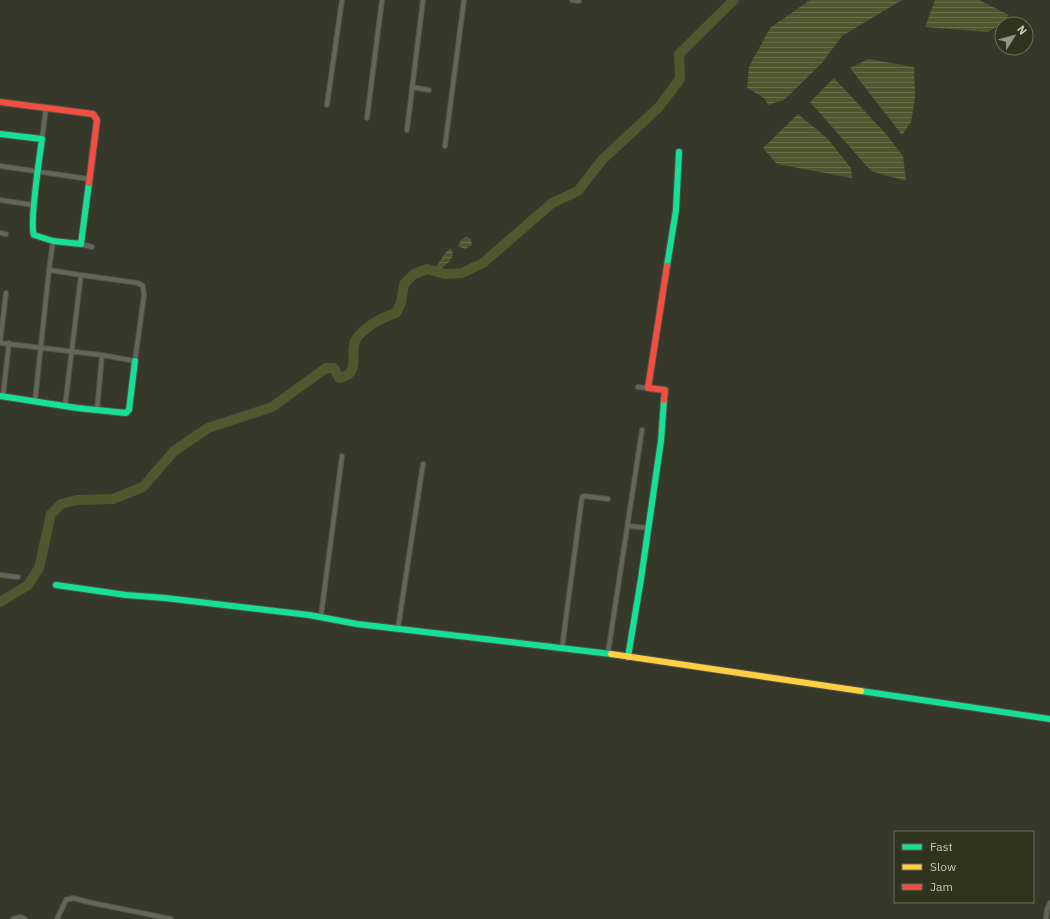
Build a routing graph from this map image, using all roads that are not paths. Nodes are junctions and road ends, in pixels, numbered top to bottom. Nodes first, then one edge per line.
1 (342, 0) edge
2 (382, 0) edge
3 (423, 0) edge
4 (464, 0) edge
5 (572, 0) edge
6 (579, 1) edge
7 (412, 88) junction
8 (429, 90) dead end
9 (0, 102) edge
10 (327, 105) dead end
11 (46, 108) junction
12 (367, 118) dead end
13 (407, 130) dead end
14 (0, 134) edge
15 (42, 139) junction
16 (445, 146) dead end
17 (680, 152) dead end
18 (0, 166) edge
19 (38, 172) junction
20 (89, 179) junction
21 (0, 200) edge
22 (34, 205) junction
23 (0, 233) edge
24 (6, 234) dead end
25 (53, 241) junction
26 (81, 244) junction
27 (92, 246) dead end
28 (49, 270) junction
29 (81, 275) junction
30 (6, 293) dead end
31 (9, 343) junction
32 (42, 347) junction
33 (71, 351) junction
34 (102, 355) junction
35 (135, 361) junction
36 (638, 387) dead end
37 (648, 388) junction
38 (2, 396) edge
39 (35, 401) junction
40 (65, 406) junction
41 (97, 410) junction
42 (642, 430) dead end
43 (342, 456) dead end
44 (423, 464) dead end
45 (608, 499) dead end
46 (628, 526) junction
47 (648, 528) junction
48 (0, 575) edge
49 (18, 577) dead end
50 (56, 585) dead end
51 (321, 616) junction
52 (398, 628) junction
53 (562, 648) junction
54 (608, 653) junction
55 (628, 657) junction
56 (1050, 719) edge
57 (1050, 903) edge
58 (13, 919) edge
59 (25, 919) edge
60 (57, 919) edge
61 (171, 919) edge
62 (1046, 919) edge

1 - 10 street
2 - 12 street
3 - 7 street
4 - 16 street
5 - 6 street
7 - 8 street
7 - 13 street
9 - 11 street
11 - 15 street
11 - 20 street
14 - 15 street
15 - 19 street
17 - 37 street
18 - 19 street
19 - 20 street
19 - 22 street
20 - 26 street
21 - 22 street
22 - 25 street
23 - 24 street
25 - 26 street
25 - 28 street
26 - 27 street
28 - 29 street
28 - 32 street
29 - 33 street
29 - 35 street
30 - 31 street
31 - 32 street
31 - 38 street
32 - 33 street
32 - 39 street
33 - 34 street
33 - 40 street
34 - 35 street
34 - 41 street
35 - 41 street
36 - 37 street
37 - 47 street
38 - 39 street
39 - 40 street
40 - 41 street
42 - 46 street
43 - 51 street
44 - 52 street
45 - 53 street
46 - 47 street
46 - 54 street
47 - 55 street
48 - 49 street
50 - 51 street
51 - 52 street
52 - 53 street
53 - 54 street
54 - 55 street
55 - 56 street
57 - 62 street
58 - 59 street
60 - 61 street

